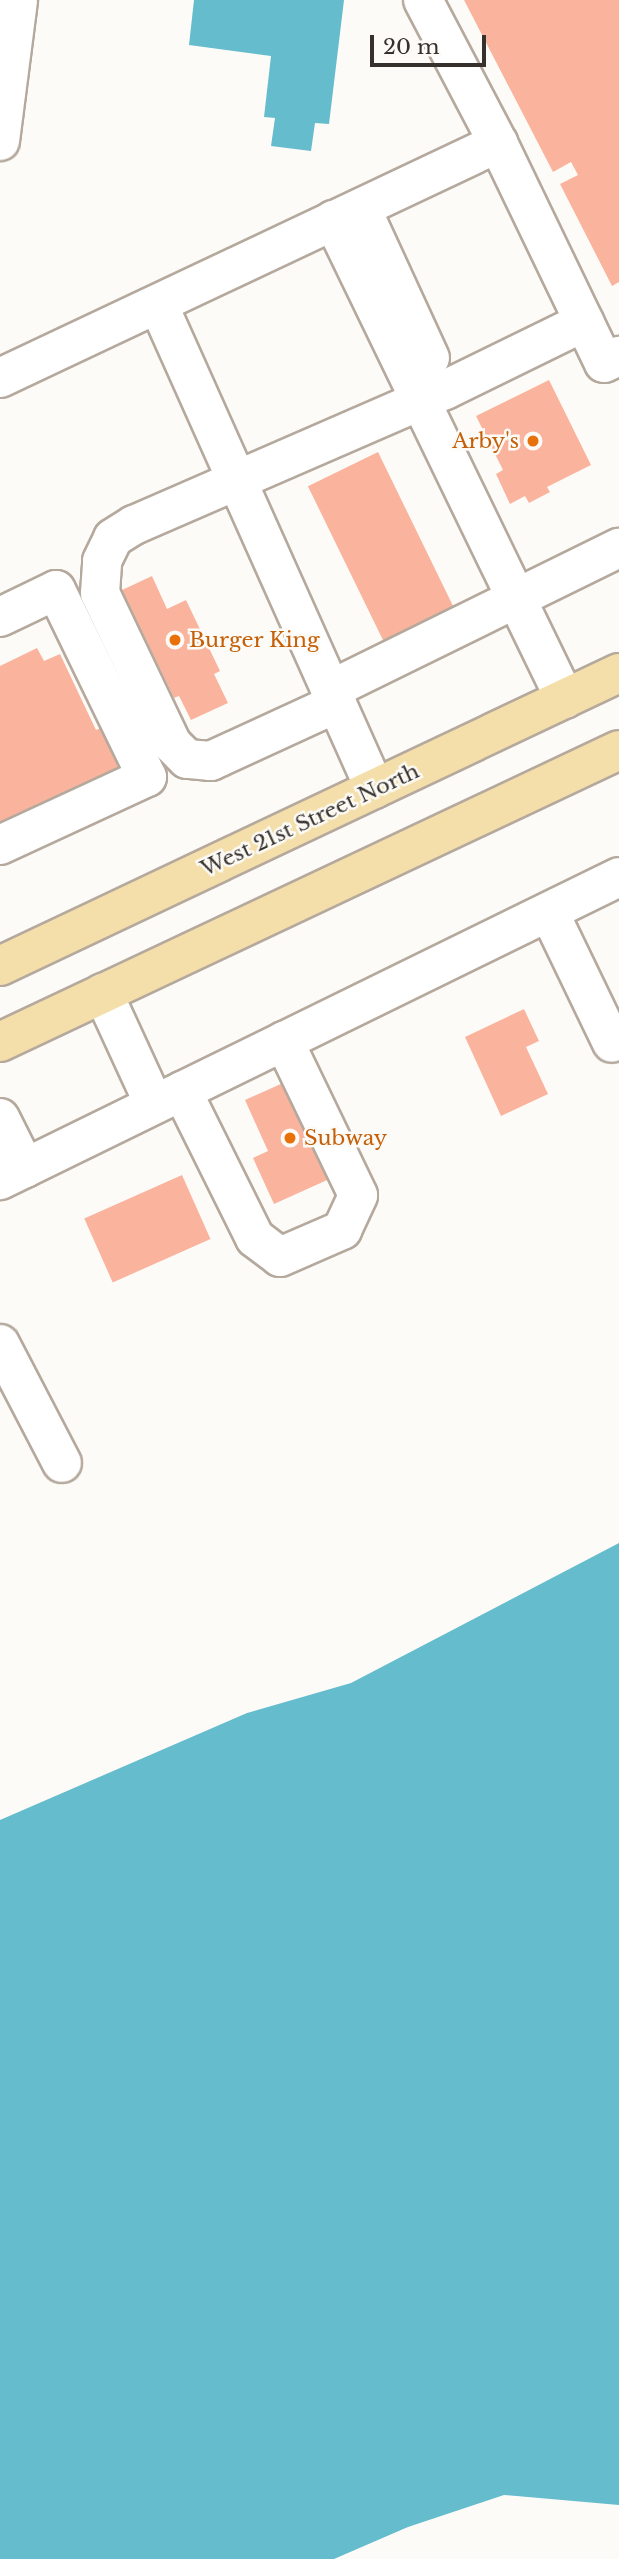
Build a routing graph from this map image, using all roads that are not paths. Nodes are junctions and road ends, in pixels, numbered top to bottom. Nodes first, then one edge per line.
1 (18, 0) edge
2 (424, 0) edge
3 (0, 141) edge
4 (498, 143) junction
5 (347, 214) junction
6 (158, 304) junction
7 (584, 322) junction
8 (614, 371) edge
9 (0, 378) edge
10 (433, 393) junction
11 (237, 479) junction
12 (619, 548) edge
13 (517, 598) junction
14 (0, 617) edge
15 (619, 673) edge
16 (333, 697) junction
17 (565, 699) junction
18 (619, 750) edge
19 (375, 789) junction
20 (0, 845) edge
21 (619, 877) edge
22 (550, 912) junction
23 (0, 966) edge
24 (103, 993) junction
25 (284, 1041) junction
26 (0, 1042) edge
27 (612, 1043) dead end
28 (168, 1098) junction
29 (0, 1118) edge
30 (12, 1174) edge
31 (0, 1344) edge
32 (62, 1463) dead end

1 - 3 lane
2 - 4 lane
4 - 5 lane
4 - 7 lane
5 - 6 lane
5 - 10 lane
6 - 9 lane
6 - 11 lane
7 - 8 lane
7 - 10 lane
10 - 11 lane
10 - 13 lane
11 - 16 lane
11 - 16 lane
12 - 13 lane
13 - 16 lane
13 - 17 lane
14 - 20 lane
15 - 17 main road, West 21st Street North
16 - 19 lane
17 - 19 main road, West 21st Street North
18 - 24 main road
19 - 23 main road, West 21st Street North
21 - 22 lane
22 - 25 lane
22 - 27 lane
24 - 26 main road
24 - 28 lane
25 - 28 lane
25 - 28 lane
28 - 30 lane
29 - 30 lane
31 - 32 lane

